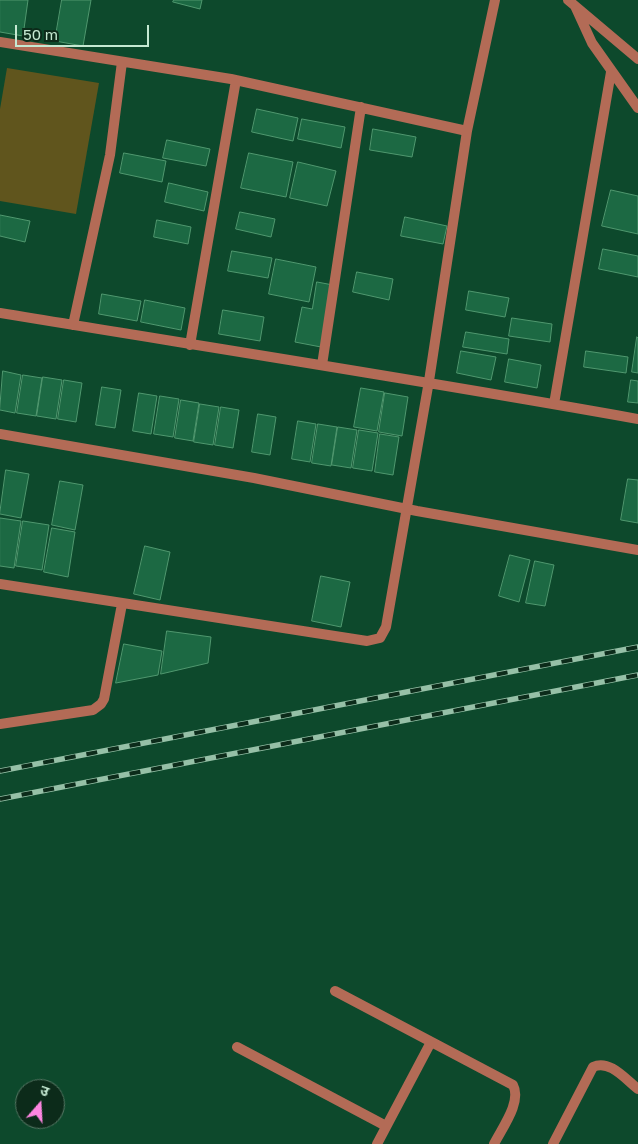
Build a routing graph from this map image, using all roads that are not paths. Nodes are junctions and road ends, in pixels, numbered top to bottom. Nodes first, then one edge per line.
1 (495, 0) edge
2 (572, 3) edge
3 (0, 42) edge
4 (638, 60) edge
5 (122, 62) junction
6 (611, 72) junction
7 (236, 80) junction
8 (361, 107) junction
9 (638, 108) edge
10 (468, 130) junction
11 (0, 313) edge
12 (73, 325) junction
13 (190, 345) junction
14 (322, 365) junction
15 (429, 381) junction
16 (554, 404) junction
17 (638, 419) edge
18 (0, 434) edge
19 (406, 509) junction
20 (638, 550) edge
21 (0, 584) edge
22 (122, 604) junction
23 (0, 724) edge
24 (335, 991) dead end
25 (431, 1042) junction
26 (237, 1047) dead end
27 (638, 1089) edge
28 (386, 1126) junction
29 (377, 1144) edge
30 (494, 1144) edge
31 (553, 1144) edge

1 - 10 street
2 - 4 street
2 - 6 street
3 - 5 street
5 - 7 street
5 - 12 street
6 - 9 street
6 - 16 street
7 - 8 street
7 - 13 street
8 - 10 street
8 - 14 street
10 - 15 street
11 - 12 street
12 - 13 street
13 - 14 street
14 - 15 street
15 - 16 street
15 - 19 street
16 - 17 street
18 - 19 street
19 - 20 street
19 - 22 street
21 - 22 street
22 - 23 street
24 - 25 street
25 - 28 street
25 - 30 street
26 - 28 street
27 - 31 street
28 - 29 street

